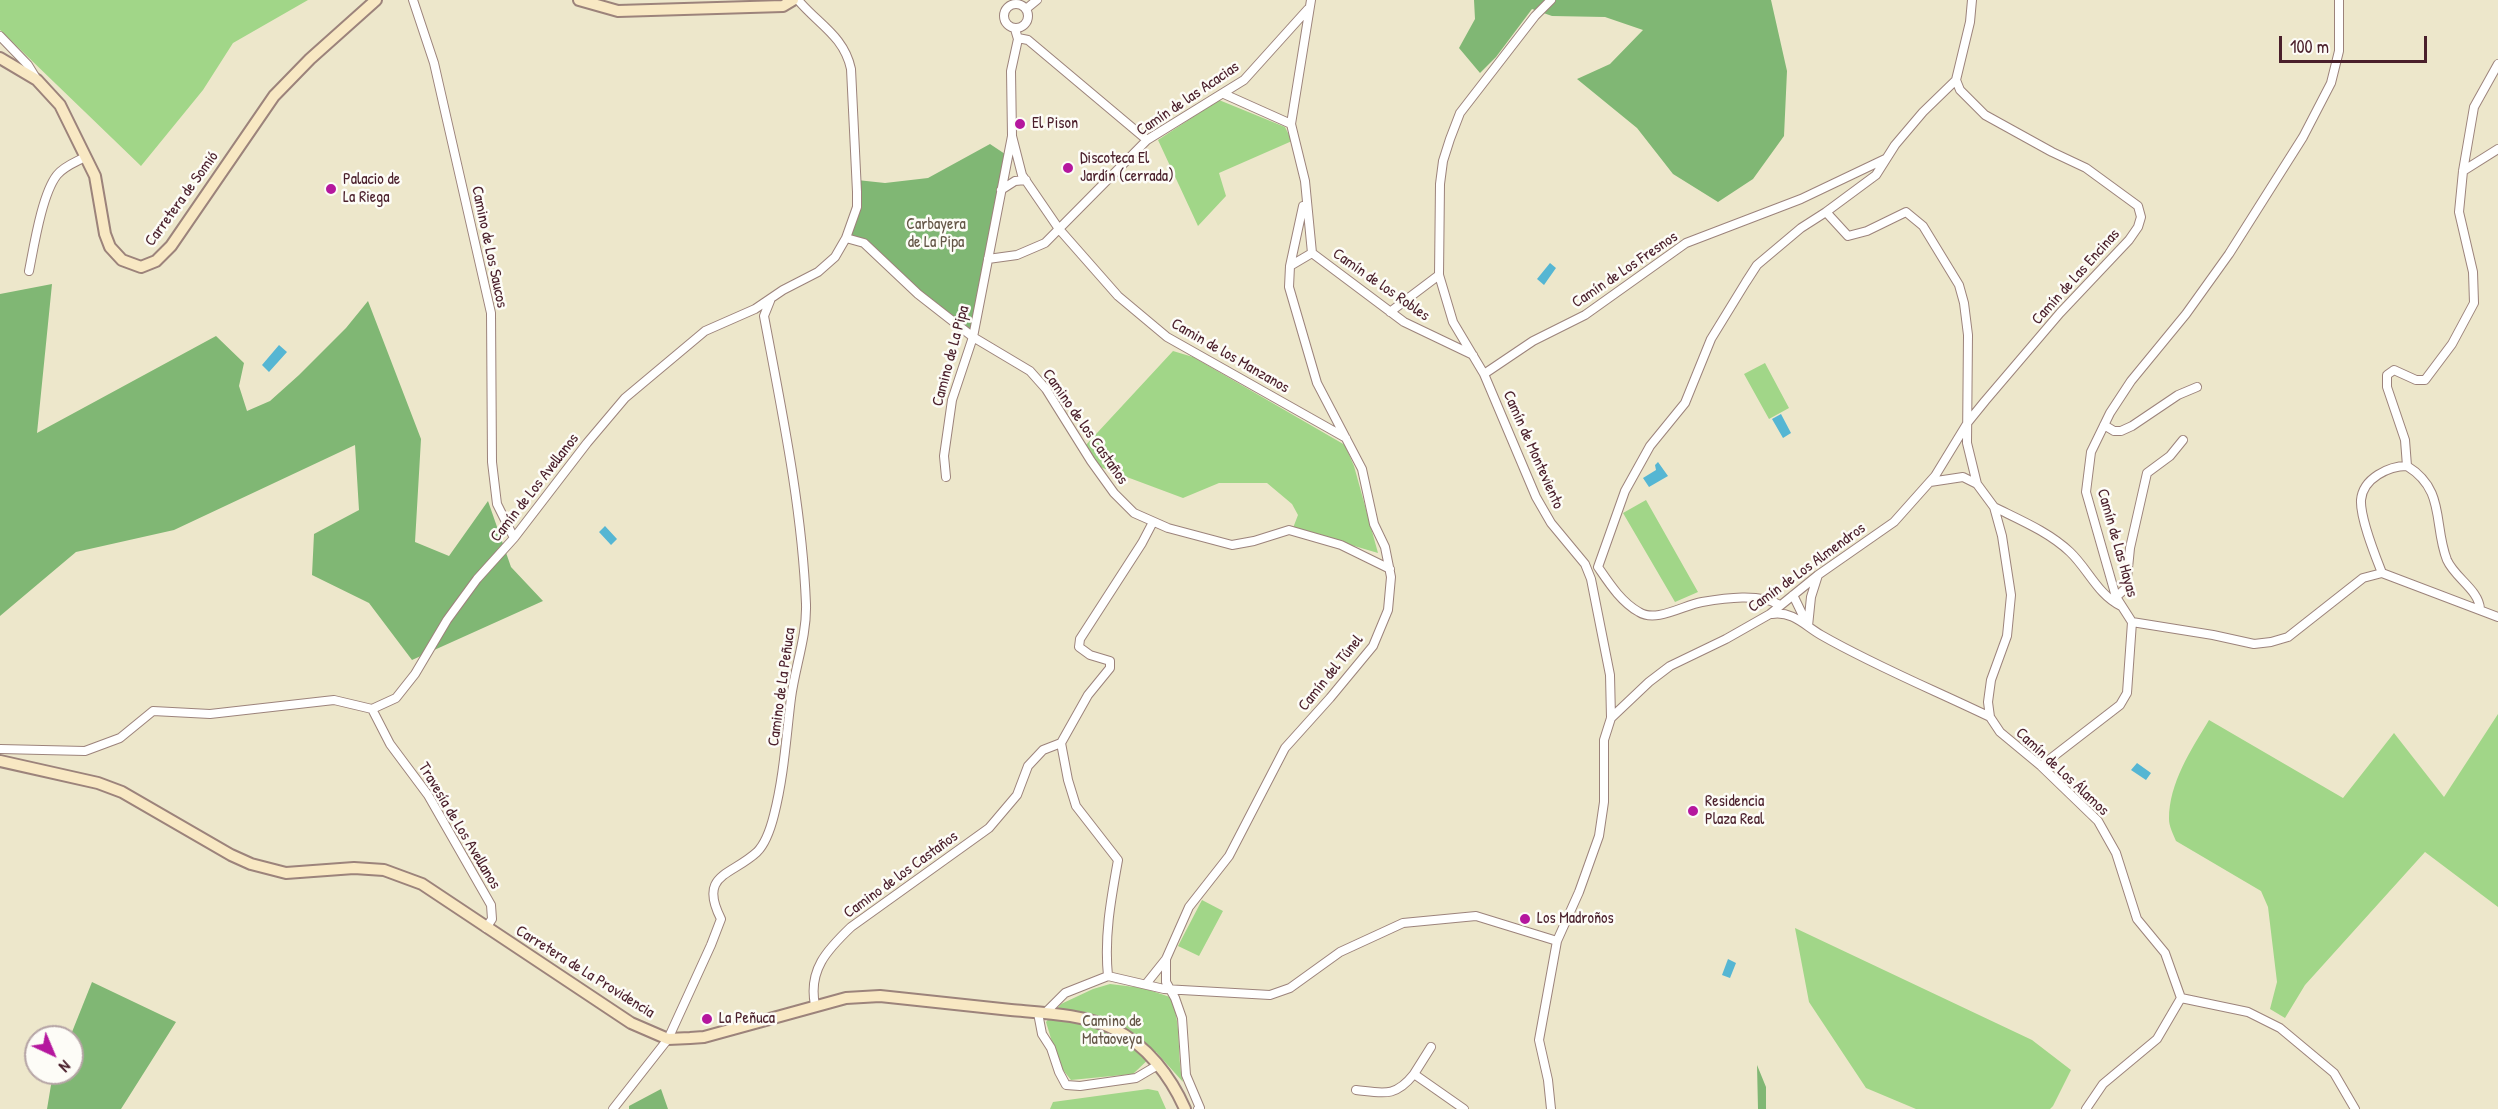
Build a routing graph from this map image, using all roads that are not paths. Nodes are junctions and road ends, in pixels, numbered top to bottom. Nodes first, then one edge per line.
1 (375, 0) edge
2 (412, 0) edge
3 (579, 0) edge
4 (796, 0) edge
5 (1037, 0) edge
6 (1551, 0) edge
7 (1972, 0) edge
8 (2339, 0) edge
9 (1008, 3) edge
10 (1310, 4) edge
11 (1026, 9) junction
12 (1015, 29) junction
13 (0, 36) edge
14 (1018, 38) junction
15 (0, 58) edge
16 (2498, 64) edge
17 (37, 80) junction
18 (1956, 80) junction
19 (1224, 94) junction
20 (1291, 124) junction
21 (1012, 136) junction
22 (1147, 140) junction
23 (2498, 149) edge
24 (86, 157) junction
25 (1887, 158) junction
26 (2463, 171) junction
27 (1026, 180) junction
28 (1001, 190) junction
29 (1305, 197) junction
30 (1826, 212) junction
31 (1059, 229) junction
32 (846, 238) junction
33 (1312, 253) junction
34 (988, 259) junction
35 (1290, 266) junction
36 (29, 271) dead end
37 (1439, 275) junction
38 (770, 301) junction
39 (1390, 312) junction
40 (973, 337) junction
41 (1473, 355) junction
42 (1485, 374) junction
43 (2198, 387) dead end
44 (1968, 422) junction
45 (2104, 425) junction
46 (1347, 439) junction
47 (2183, 440) dead end
48 (1944, 461) joint
49 (2407, 466) junction
50 (946, 477) dead end
51 (1930, 482) junction
52 (1977, 484) junction
53 (1994, 507) junction
54 (1153, 522) junction
55 (514, 538) junction
56 (1390, 569) junction
57 (2382, 573) junction
58 (1818, 575) junction
59 (1793, 594) junction
60 (2116, 597) junction
61 (1780, 605) junction
62 (2122, 607) junction
63 (2480, 609) junction
64 (1770, 614) junction
65 (2498, 617) edge
66 (2132, 622) junction
67 (1808, 626) junction
68 (372, 709) junction
69 (1990, 717) junction
70 (1611, 718) junction
71 (1061, 743) junction
72 (0, 749) edge
73 (0, 761) edge
74 (2041, 766) junction
75 (486, 928) junction
76 (1557, 941) junction
77 (1166, 959) junction
78 (1108, 976) junction
79 (1146, 984) junction
80 (1169, 989) junction
81 (2181, 998) junction
82 (815, 1005) junction
83 (1042, 1013) junction
84 (668, 1039) junction
85 (1431, 1047) dead end
86 (1158, 1065) junction
87 (1414, 1074) junction
88 (1356, 1090) dead end
89 (613, 1109) edge
90 (1185, 1109) edge
91 (1198, 1109) edge
92 (1464, 1109) edge
93 (1551, 1109) edge
94 (2086, 1109) edge
95 (2355, 1109) edge

1 - 24 street, Carretera de Somió
2 - 55 street, Camino de Los Saucos
3 - 4 street
4 - 32 street, Camín de Los Avellanos
5 - 11 street
6 - 37 street, Camín de Monteviento
7 - 18 street
8 - 45 street, Camín de Las Hayas
9 - 11 street
9 - 12 street
10 - 19 street, Camín de las Acacias
10 - 20 street, Camín de los Robles
11 - 12 street
12 - 14 street
13 - 17 street
14 - 21 street, Camino de La Pipa
14 - 22 street
15 - 17 street, Carretera de Somió
16 - 26 street
17 - 24 street, Carretera de Somió
18 - 25 street
18 - 44 street, Camín de Las Encinas
19 - 20 street
19 - 22 street, Camín de las Acacias
20 - 29 street, Camín de los Robles
21 - 27 street, Camin de los Manzanos
21 - 28 street, Camino de La Pipa
22 - 31 street, Camín de las Acacias
23 - 26 street
24 - 36 street
25 - 30 street
25 - 42 street, Camín de Los Fresnos
26 - 49 street
27 - 28 street
27 - 31 street, Camin de los Manzanos
28 - 34 street, Camino de La Pipa
29 - 33 street, Camín de los Robles
29 - 35 street, Camín del Túnel
30 - 44 street
30 - 61 street
31 - 34 street, Camín de las Acacias
31 - 46 street, Camin de los Manzanos
32 - 38 street, Camín de Los Avellanos
32 - 40 street, Camino de los Castaños
33 - 35 street
33 - 39 street, Camín de los Robles
34 - 40 street, Camino de La Pipa
35 - 46 street, Camín del Túnel
37 - 39 street
37 - 41 street, Camín de Monteviento
38 - 55 street, Camín de Los Avellanos
38 - 84 street, Camino de La Peñuca
39 - 41 street, Camín de los Robles
40 - 50 street, Camino de La Pipa
40 - 54 street, Camino de los Castaños
41 - 42 street, Camín de Monteviento
42 - 70 street, Camín de Monteviento
43 - 45 street
44 - 48 street, Camín de Las Encinas
44 - 52 street
45 - 60 street, Camín de Las Hayas
46 - 56 street, Camín del Túnel
47 - 60 street
48 - 51 street, Camín de Los Almendros
49 - 57 street
49 - 63 street
51 - 52 street
51 - 58 street, Camín de Los Almendros
52 - 53 street
53 - 62 street
53 - 69 street
54 - 56 street, Camino de los Castaños
54 - 71 street
55 - 68 street, Camín de Los Avellanos
56 - 77 street, Camín del Túnel
57 - 63 street
57 - 66 street, Camín de Las Hayas
58 - 59 street, Camín de Los Almendros
58 - 67 street
59 - 61 street, Camín de Los Almendros
59 - 67 street
60 - 62 street, Camín de Las Hayas
61 - 64 street, Camín de Los Almendros
62 - 66 street, Camín de Las Hayas
63 - 65 street
64 - 67 street, Camín de Los Álamos
64 - 70 street, Camín de Los Almendros
66 - 74 street
67 - 69 street, Camín de Los Álamos
68 - 72 street
68 - 75 street, Travesía de Los Avellanos
69 - 74 street, Camín de Los Álamos
70 - 76 street, Camín de Monteviento
71 - 78 street
71 - 82 street, Camino de los Castaños
73 - 75 street, Carretera de La Providencia
74 - 81 street, Camín de Los Álamos
75 - 84 street, Carretera de La Providencia
76 - 80 street
76 - 93 street, Camín de Monteviento
77 - 79 street
77 - 80 street
78 - 79 street
78 - 83 street
79 - 80 street
80 - 91 street
81 - 94 street
81 - 95 street
82 - 83 street, Carretera de La Providencia
82 - 84 street, Carretera de La Providencia
83 - 86 street, Carretera de La Providencia
83 - 86 street
84 - 89 street
85 - 87 street
86 - 90 street, Carretera de La Providencia
87 - 88 street
87 - 92 street

